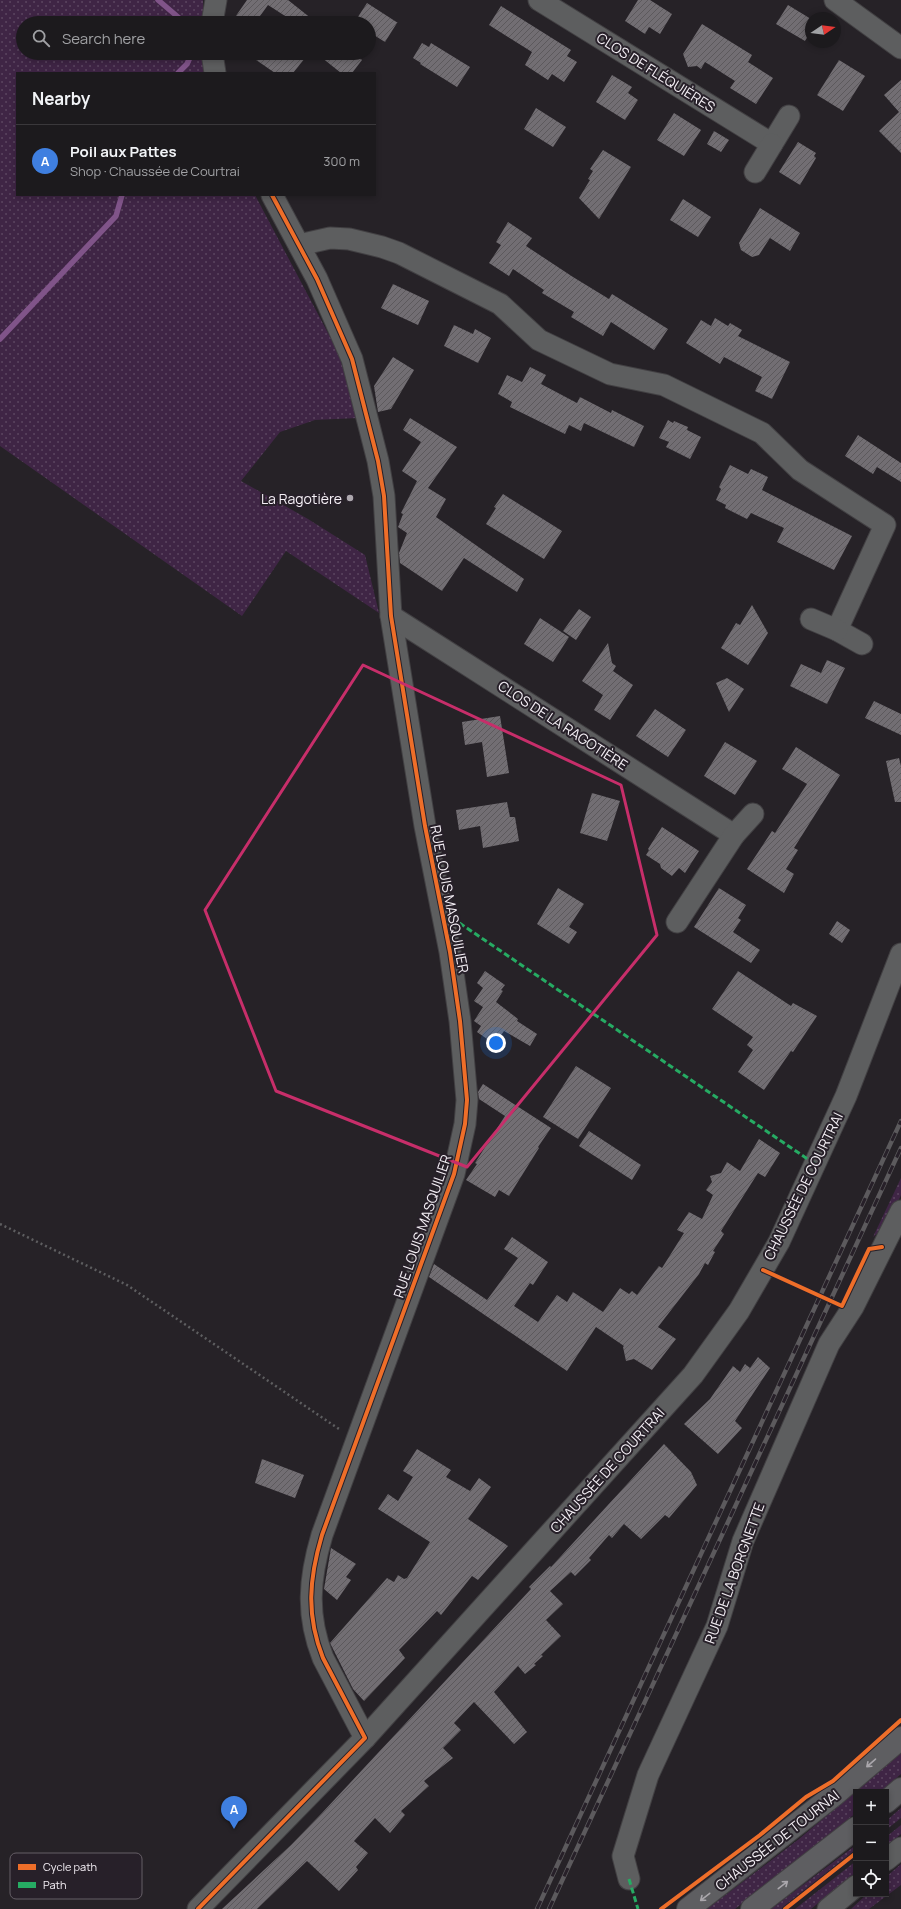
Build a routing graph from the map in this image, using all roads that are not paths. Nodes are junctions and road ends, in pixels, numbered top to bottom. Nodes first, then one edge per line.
1 (216, 0) edge
2 (540, 0) edge
3 (835, 0) edge
4 (213, 16) edge
5 (901, 48) edge
6 (213, 60) edge
7 (215, 72) edge
8 (789, 116) dead end
9 (772, 144) junction
10 (755, 172) dead end
11 (273, 196) edge
12 (299, 245) junction
13 (392, 616) junction
14 (811, 619) dead end
15 (837, 630) junction
16 (862, 644) dead end
17 (753, 814) dead end
18 (734, 834) junction
19 (677, 922) dead end
20 (901, 954) edge
21 (901, 1210) edge
22 (365, 1738) junction
23 (901, 1738) edge
24 (901, 1789) edge
25 (889, 1799) edge
26 (853, 1830) edge
27 (901, 1848) edge
28 (889, 1858) edge
29 (629, 1879) dead end
30 (853, 1888) edge
31 (198, 1909) edge
32 (688, 1909) edge
33 (752, 1909) edge
34 (828, 1909) edge

1 - 4 street
2 - 9 street, CLOS DE FLÉQUIÈRES
3 - 5 street
6 - 7 street
8 - 9 street
9 - 10 street
11 - 12 street, RUE LOUIS MASQUILIER
12 - 13 street, RUE LOUIS MASQUILIER
12 - 15 street
13 - 18 street, CLOS DE LA RAGOTIÈRE
13 - 22 street, RUE LOUIS MASQUILIER
14 - 15 street
15 - 16 street
17 - 18 street
18 - 19 street
20 - 22 street, CHAUSSÉE DE COURTRAI
21 - 29 street, RUE DE LA BORGNETTE
22 - 31 street, CHAUSSÉE DE COURTRAI
23 -> 32 main road, CHAUSSÉE DE TOURNAI
24 - 25 main road
33 -> 26 main road
27 - 28 street
30 - 34 street

